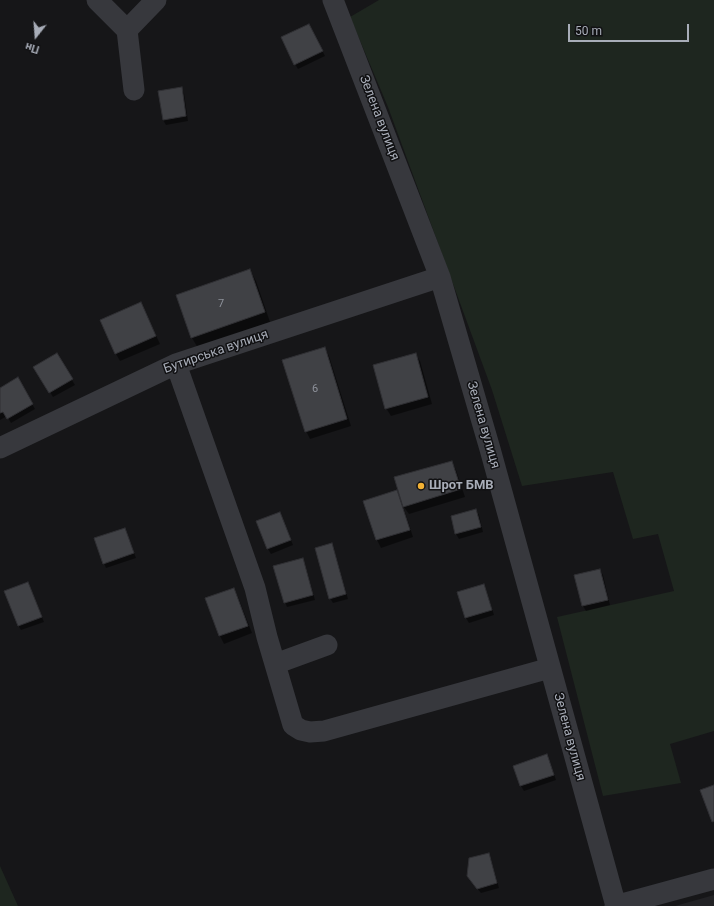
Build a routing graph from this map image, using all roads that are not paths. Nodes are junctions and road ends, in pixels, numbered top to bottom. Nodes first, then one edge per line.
1 (96, 0) edge
2 (156, 0) edge
3 (333, 0) edge
4 (127, 30) junction
5 (134, 90) dead end
6 (440, 277) junction
7 (176, 364) junction
8 (0, 448) edge
9 (327, 645) dead end
10 (275, 664) junction
11 (550, 668) junction
12 (714, 879) edge
13 (616, 906) edge

1 - 4 street
2 - 4 street
3 - 6 street, Зелена вулиця
4 - 5 street
6 - 7 street, Бутирська вулиця
6 - 11 street, Зелена вулиця
7 - 8 street, Бутирська вулиця
7 - 10 street
9 - 10 street
10 - 11 street
11 - 13 street, Зелена вулиця
12 - 13 street

